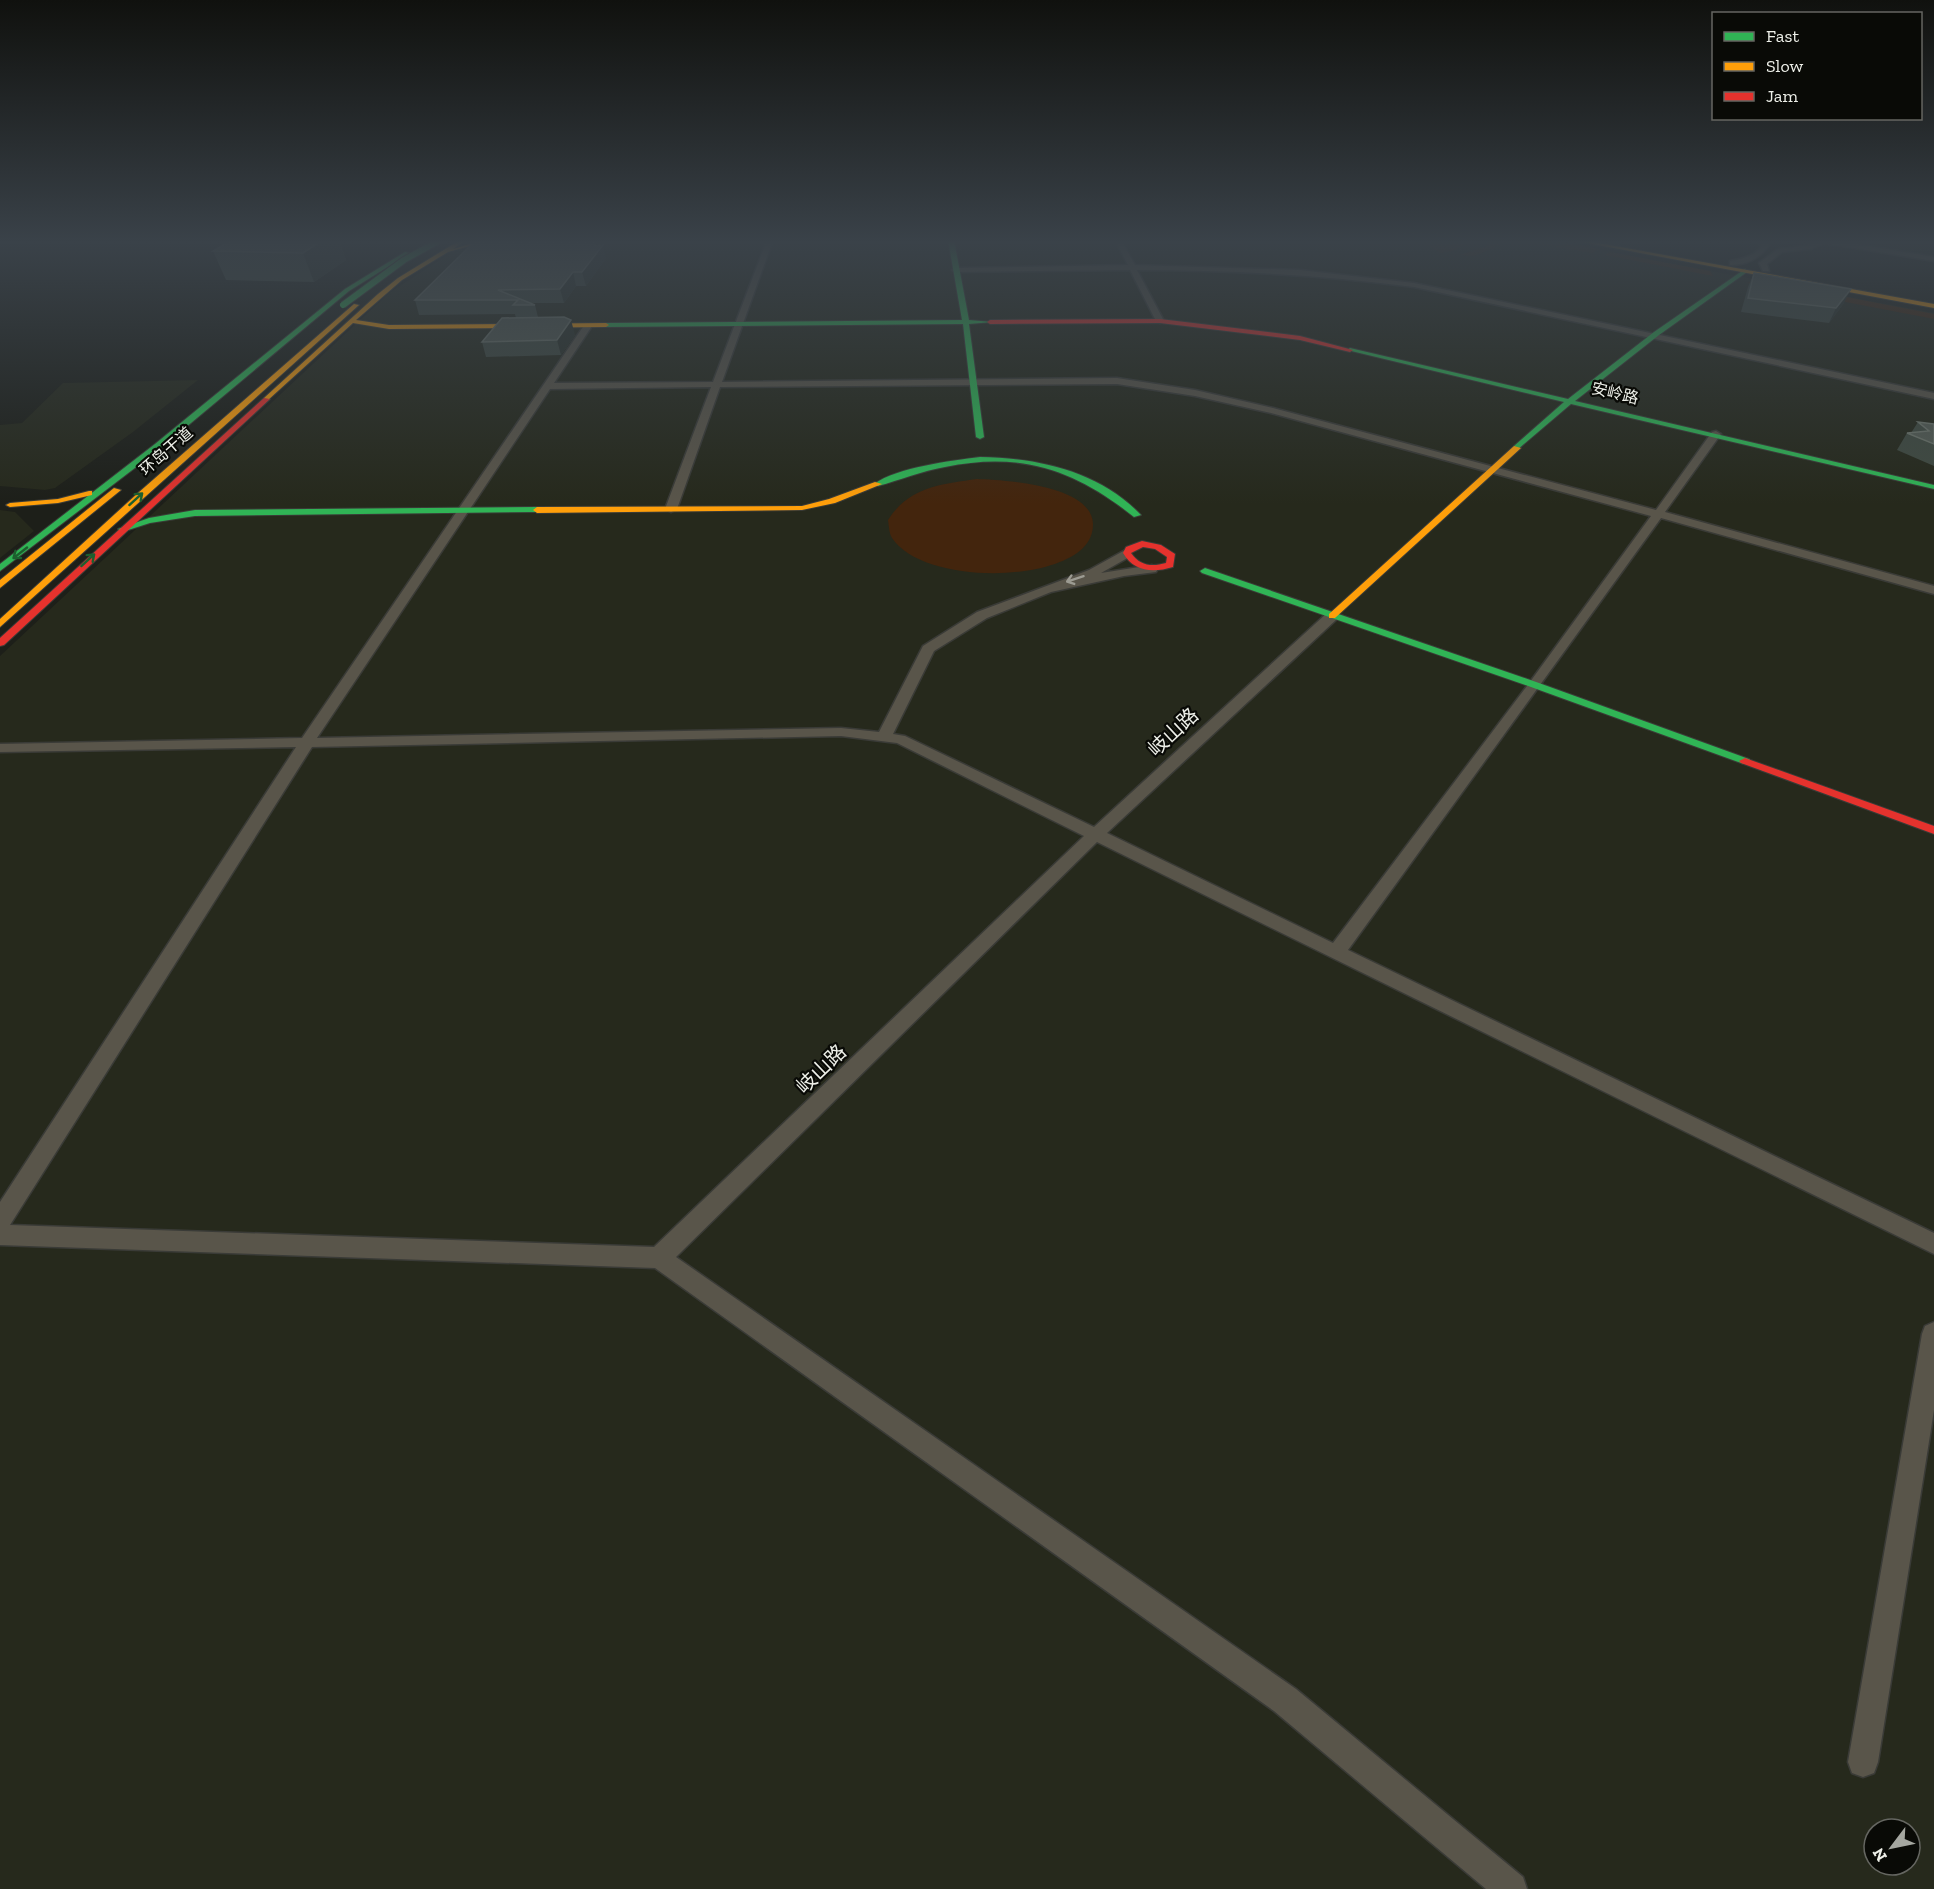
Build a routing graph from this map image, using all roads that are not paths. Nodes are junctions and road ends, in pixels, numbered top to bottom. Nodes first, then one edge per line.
1 (300, 328) edge
2 (320, 328) edge
3 (324, 328) edge
4 (344, 328) edge
5 (364, 328) edge
6 (587, 328) edge
7 (739, 328) edge
8 (967, 328) edge
9 (1219, 328) edge
10 (1619, 328) edge
11 (1662, 328) edge
12 (1652, 335) junction
13 (335, 337) junction
14 (974, 382) junction
15 (718, 384) junction
16 (547, 386) junction
17 (1934, 396) edge
18 (1570, 399) junction
19 (1716, 434) junction
20 (979, 444) junction
21 (1028, 461) junction
22 (922, 468) junction
23 (1493, 469) junction
24 (109, 484) junction
25 (1934, 487) edge
26 (158, 497) junction
27 (5, 504) edge
28 (671, 509) junction
29 (462, 510) junction
30 (195, 513) junction
31 (1658, 514) junction
32 (51, 529) junction
33 (122, 530) junction
34 (1132, 536) junction
35 (1156, 546) junction
36 (70, 560) junction
37 (1181, 566) junction
38 (0, 568) edge
39 (0, 585) edge
40 (1047, 589) junction
41 (1934, 590) edge
42 (1332, 616) junction
43 (3, 620) edge
44 (0, 642) edge
45 (1535, 685) junction
46 (884, 737) junction
47 (307, 742) junction
48 (0, 748) edge
49 (1934, 830) edge
50 (1097, 833) junction
51 (1337, 951) junction
52 (0, 1221) edge
53 (0, 1235) edge
54 (1934, 1244) edge
55 (659, 1258) junction
56 (1934, 1334) edge
57 (1928, 1407) edge
58 (1863, 1762) dead end
59 (1511, 1889) edge

1 - 24 main road
2 - 39 main road, 环岛干道
36 -> 3 main road, 环岛干道
4 - 13 main road
5 - 13 main road
6 - 16 street
7 - 15 street
8 - 14 main road
9 - 18 main road, 安岭路
10 - 12 street
11 - 12 main road, 岐山路
12 - 17 street
12 - 18 main road, 岐山路
13 - 26 main road
14 - 15 street
14 - 20 main road
14 - 23 street
15 - 16 street
15 - 28 street
16 - 29 street
18 - 19 main road, 安岭路
18 - 23 main road, 岐山路
19 - 25 main road, 安岭路
19 - 31 street
20 - 21 main road
20 - 22 main road
21 - 22 main road
21 - 34 main road
22 - 28 main road
23 - 31 street
23 - 42 main road, 岐山路
24 - 27 main road
24 - 32 main road
26 - 30 main road
26 - 33 main road
27 - 32 main road
28 - 29 main road
29 - 30 main road
29 - 47 street
30 - 33 main road
31 - 41 street
31 - 45 street
32 -> 38 main road
44 -> 33 main road
34 - 35 main road
34 - 35 main road
34 - 37 main road
34 -> 40 street
35 - 37 main road
36 - 43 main road, 环岛干道
36 - 44 main road
37 - 40 street
37 - 42 main road
40 - 46 street
42 - 45 main road
42 - 50 street, 岐山路
45 - 49 main road
45 - 51 street
46 - 47 street
46 - 50 street
47 - 48 street
47 - 52 street
50 - 51 street
50 - 55 street, 岐山路
51 - 54 street
53 - 55 street
55 - 59 street
56 - 57 street
57 - 58 street

